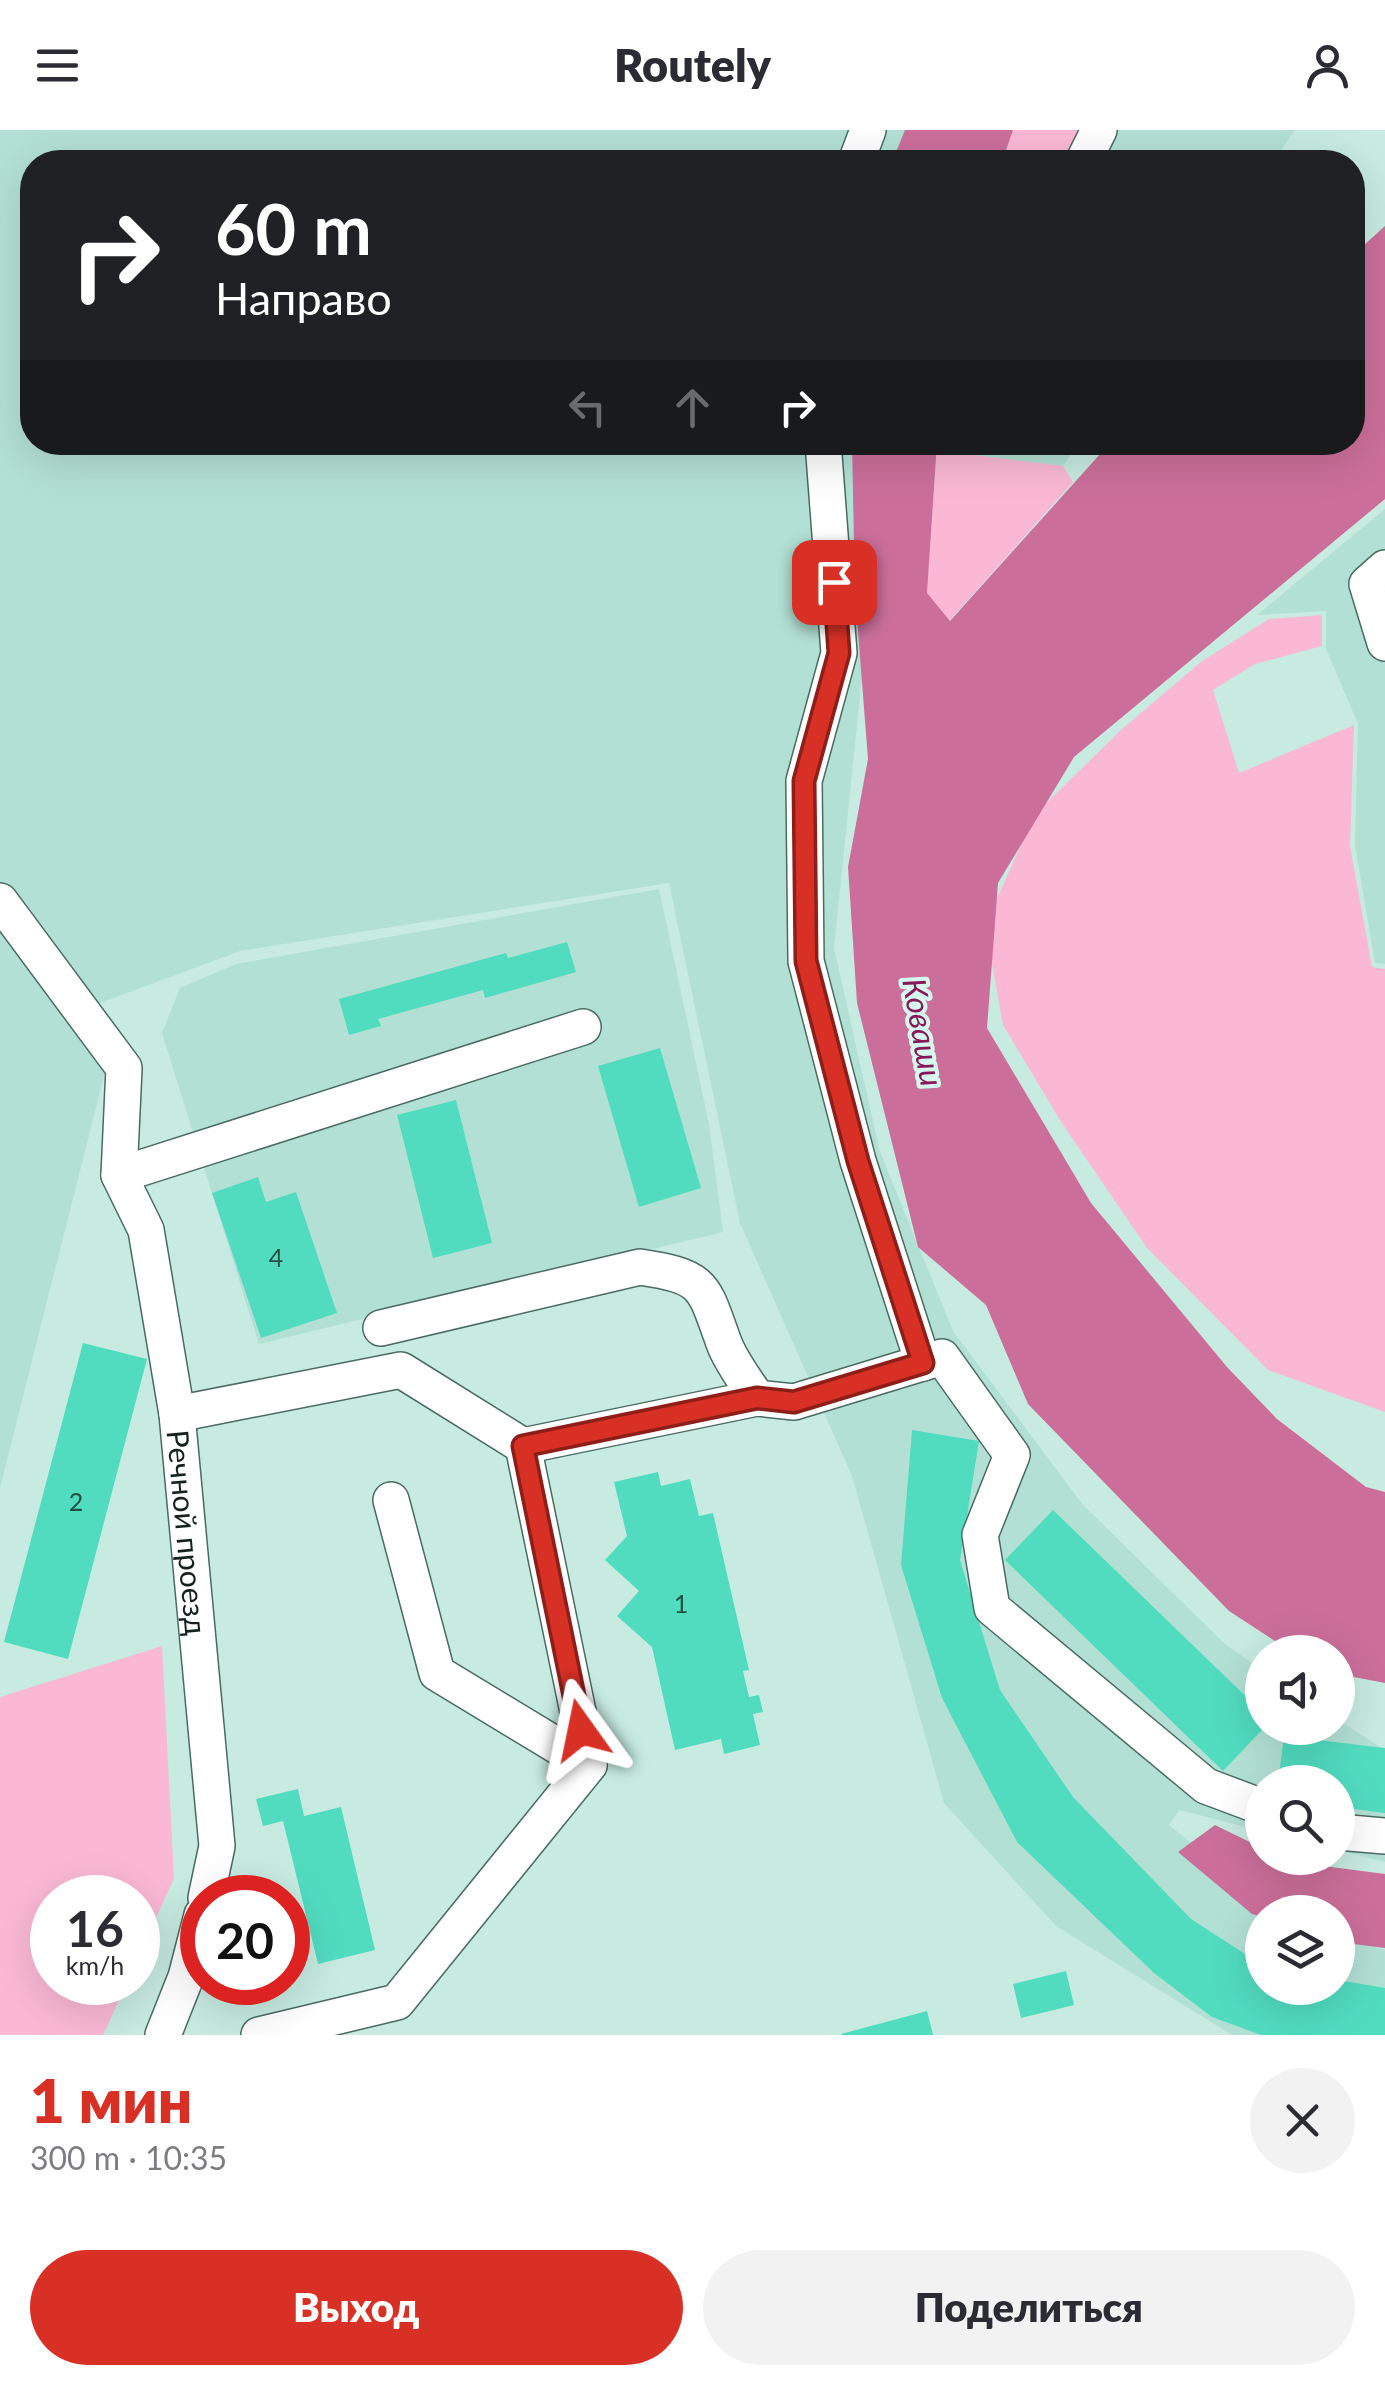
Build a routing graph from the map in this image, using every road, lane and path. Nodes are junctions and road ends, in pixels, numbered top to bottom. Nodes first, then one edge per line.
1 (824, 455) edge
2 (1385, 568) edge
3 (1385, 643) edge
4 (0, 901) edge
5 (583, 1028) dead end
6 (119, 1175) junction
7 (381, 1328) dead end
8 (923, 1363) junction
9 (757, 1398) junction
10 (177, 1414) junction
11 (523, 1446) junction
12 (391, 1500) dead end
13 (589, 1765) junction
14 (1245, 1801) edge
15 (1355, 1833) edge
16 (1385, 1836) edge
17 (211, 1875) edge
18 (180, 1982) edge
19 (163, 2035) edge
20 (259, 2035) edge

1 - 8 street
2 - 3 street
4 - 6 street
5 - 6 street
6 - 10 street, Речной проезд
7 - 9 street
8 - 9 street
8 - 14 street
9 - 11 street
10 - 11 street
10 - 17 street, Речной проезд
11 - 13 street
12 - 13 street
13 - 20 street
15 - 16 street
18 - 19 street

